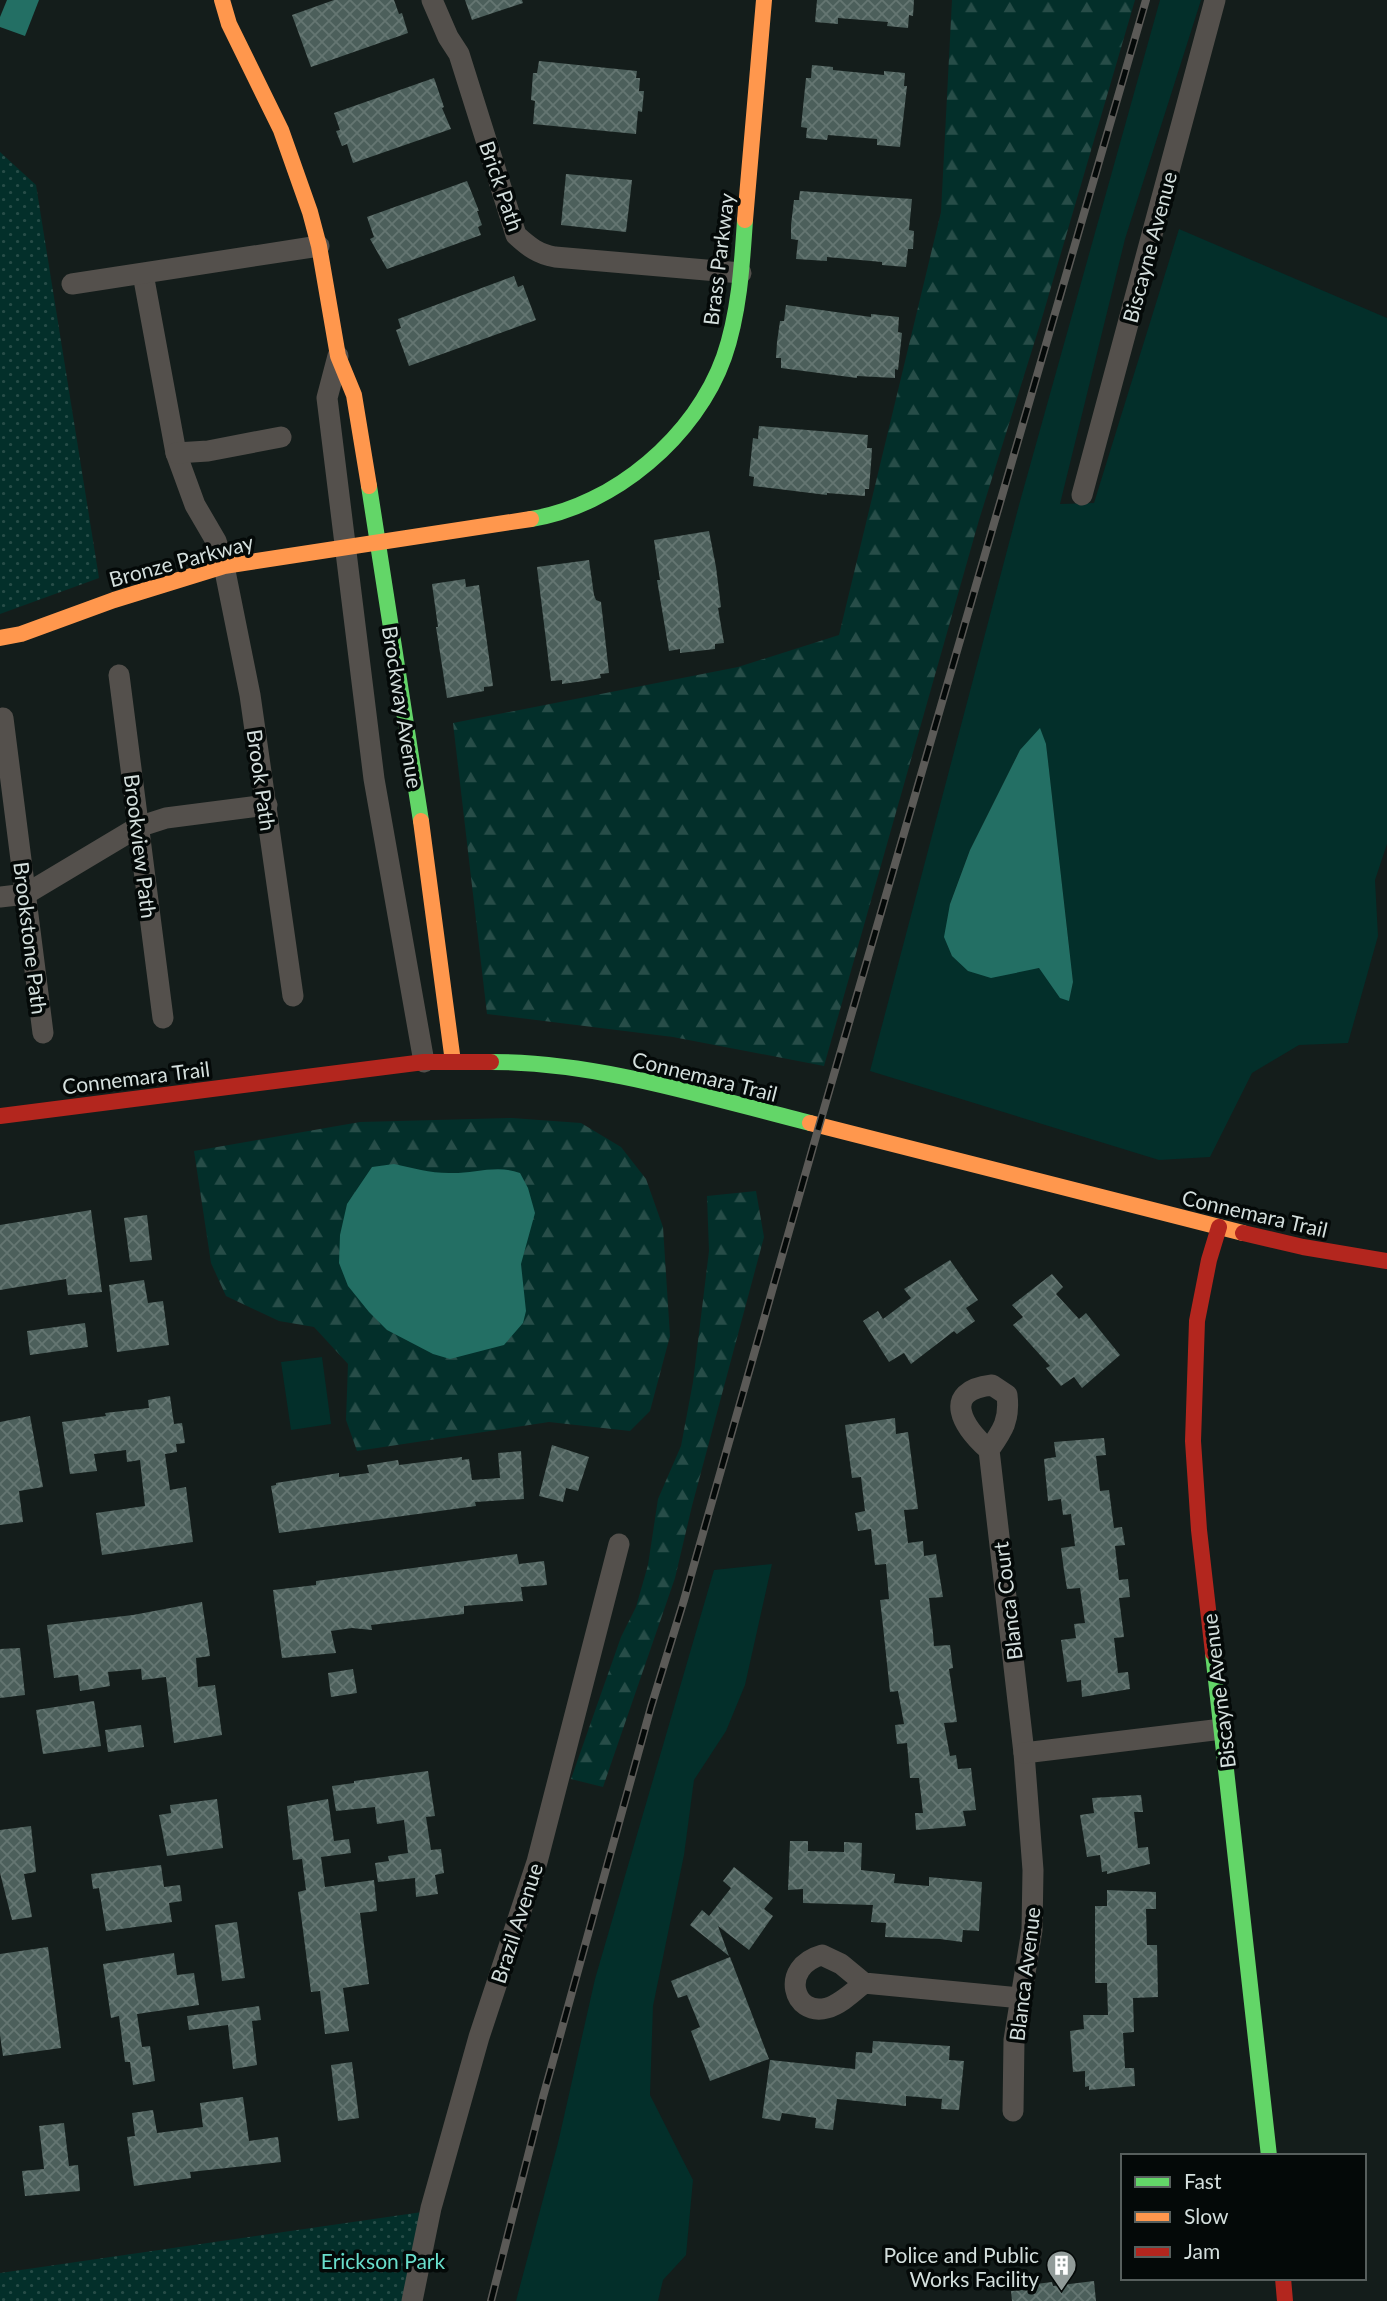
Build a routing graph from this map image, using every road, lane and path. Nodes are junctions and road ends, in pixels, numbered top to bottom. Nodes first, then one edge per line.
1 (206, 0) edge
2 (222, 0) edge
3 (432, 0) edge
4 (764, 0) edge
5 (1215, 0) edge
6 (229, 24) junction
7 (319, 246) junction
8 (143, 274) junction
9 (741, 274) junction
10 (72, 284) dead end
11 (338, 356) junction
12 (281, 437) dead end
13 (176, 453) junction
14 (1082, 495) dead end
15 (378, 542) junction
16 (346, 547) junction
17 (224, 566) junction
18 (0, 638) edge
19 (119, 675) dead end
20 (3, 718) dead end
21 (267, 804) junction
22 (138, 827) junction
23 (26, 894) junction
24 (0, 897) edge
25 (293, 996) dead end
26 (163, 1018) dead end
27 (43, 1033) dead end
28 (424, 1062) junction
29 (453, 1062) junction
30 (0, 1116) edge
31 (1219, 1227) junction
32 (1387, 1261) edge
33 (989, 1450) dead end
34 (619, 1544) dead end
35 (1222, 1730) junction
36 (1024, 1753) junction
37 (864, 1983) dead end
38 (1020, 1998) junction
39 (1013, 2111) dead end
40 (1269, 2154) edge
41 (1283, 2280) edge
42 (412, 2301) edge
43 (1285, 2301) edge

1 - 6 street, Brockway Avenue
2 - 6 street, Brockway Avenue
3 - 9 street, Brick Path
4 - 9 street, Brass Parkway
5 - 14 street, Biscayne Avenue
6 - 7 street, Brockway Avenue
7 - 8 street
7 - 11 street, Brockway Avenue
8 - 10 street
8 - 13 street, Brook Path
9 - 15 street, Brass Parkway
11 - 15 street, Brockway Avenue
11 - 16 street, Brockway Avenue
12 - 13 street
13 - 17 street, Brook Path
15 - 16 street, Bronze Parkway
15 - 29 street, Brockway Avenue
16 - 17 street, Bronze Parkway
16 - 28 street, Brockway Avenue
17 - 18 street, Bronze Parkway
17 - 21 street, Brook Path
19 - 22 street, Brookview Path
20 - 23 street, Brookstone Path
21 - 22 street
21 - 25 street, Brook Path
22 - 23 street
22 - 26 street, Brookview Path
23 - 24 street
23 - 27 street, Brookstone Path
28 - 29 street, Connemara Trail
28 - 30 street, Connemara Trail
29 - 31 street, Connemara Trail
31 - 32 street, Connemara Trail
31 - 35 street, Biscayne Avenue
33 - 36 street, Blanca Court
34 - 42 street, Brazil Avenue
35 - 36 street
35 - 40 street, Biscayne Avenue
36 - 38 street, Blanca Avenue
37 - 38 street
38 - 39 street, Blanca Avenue
41 - 43 street

